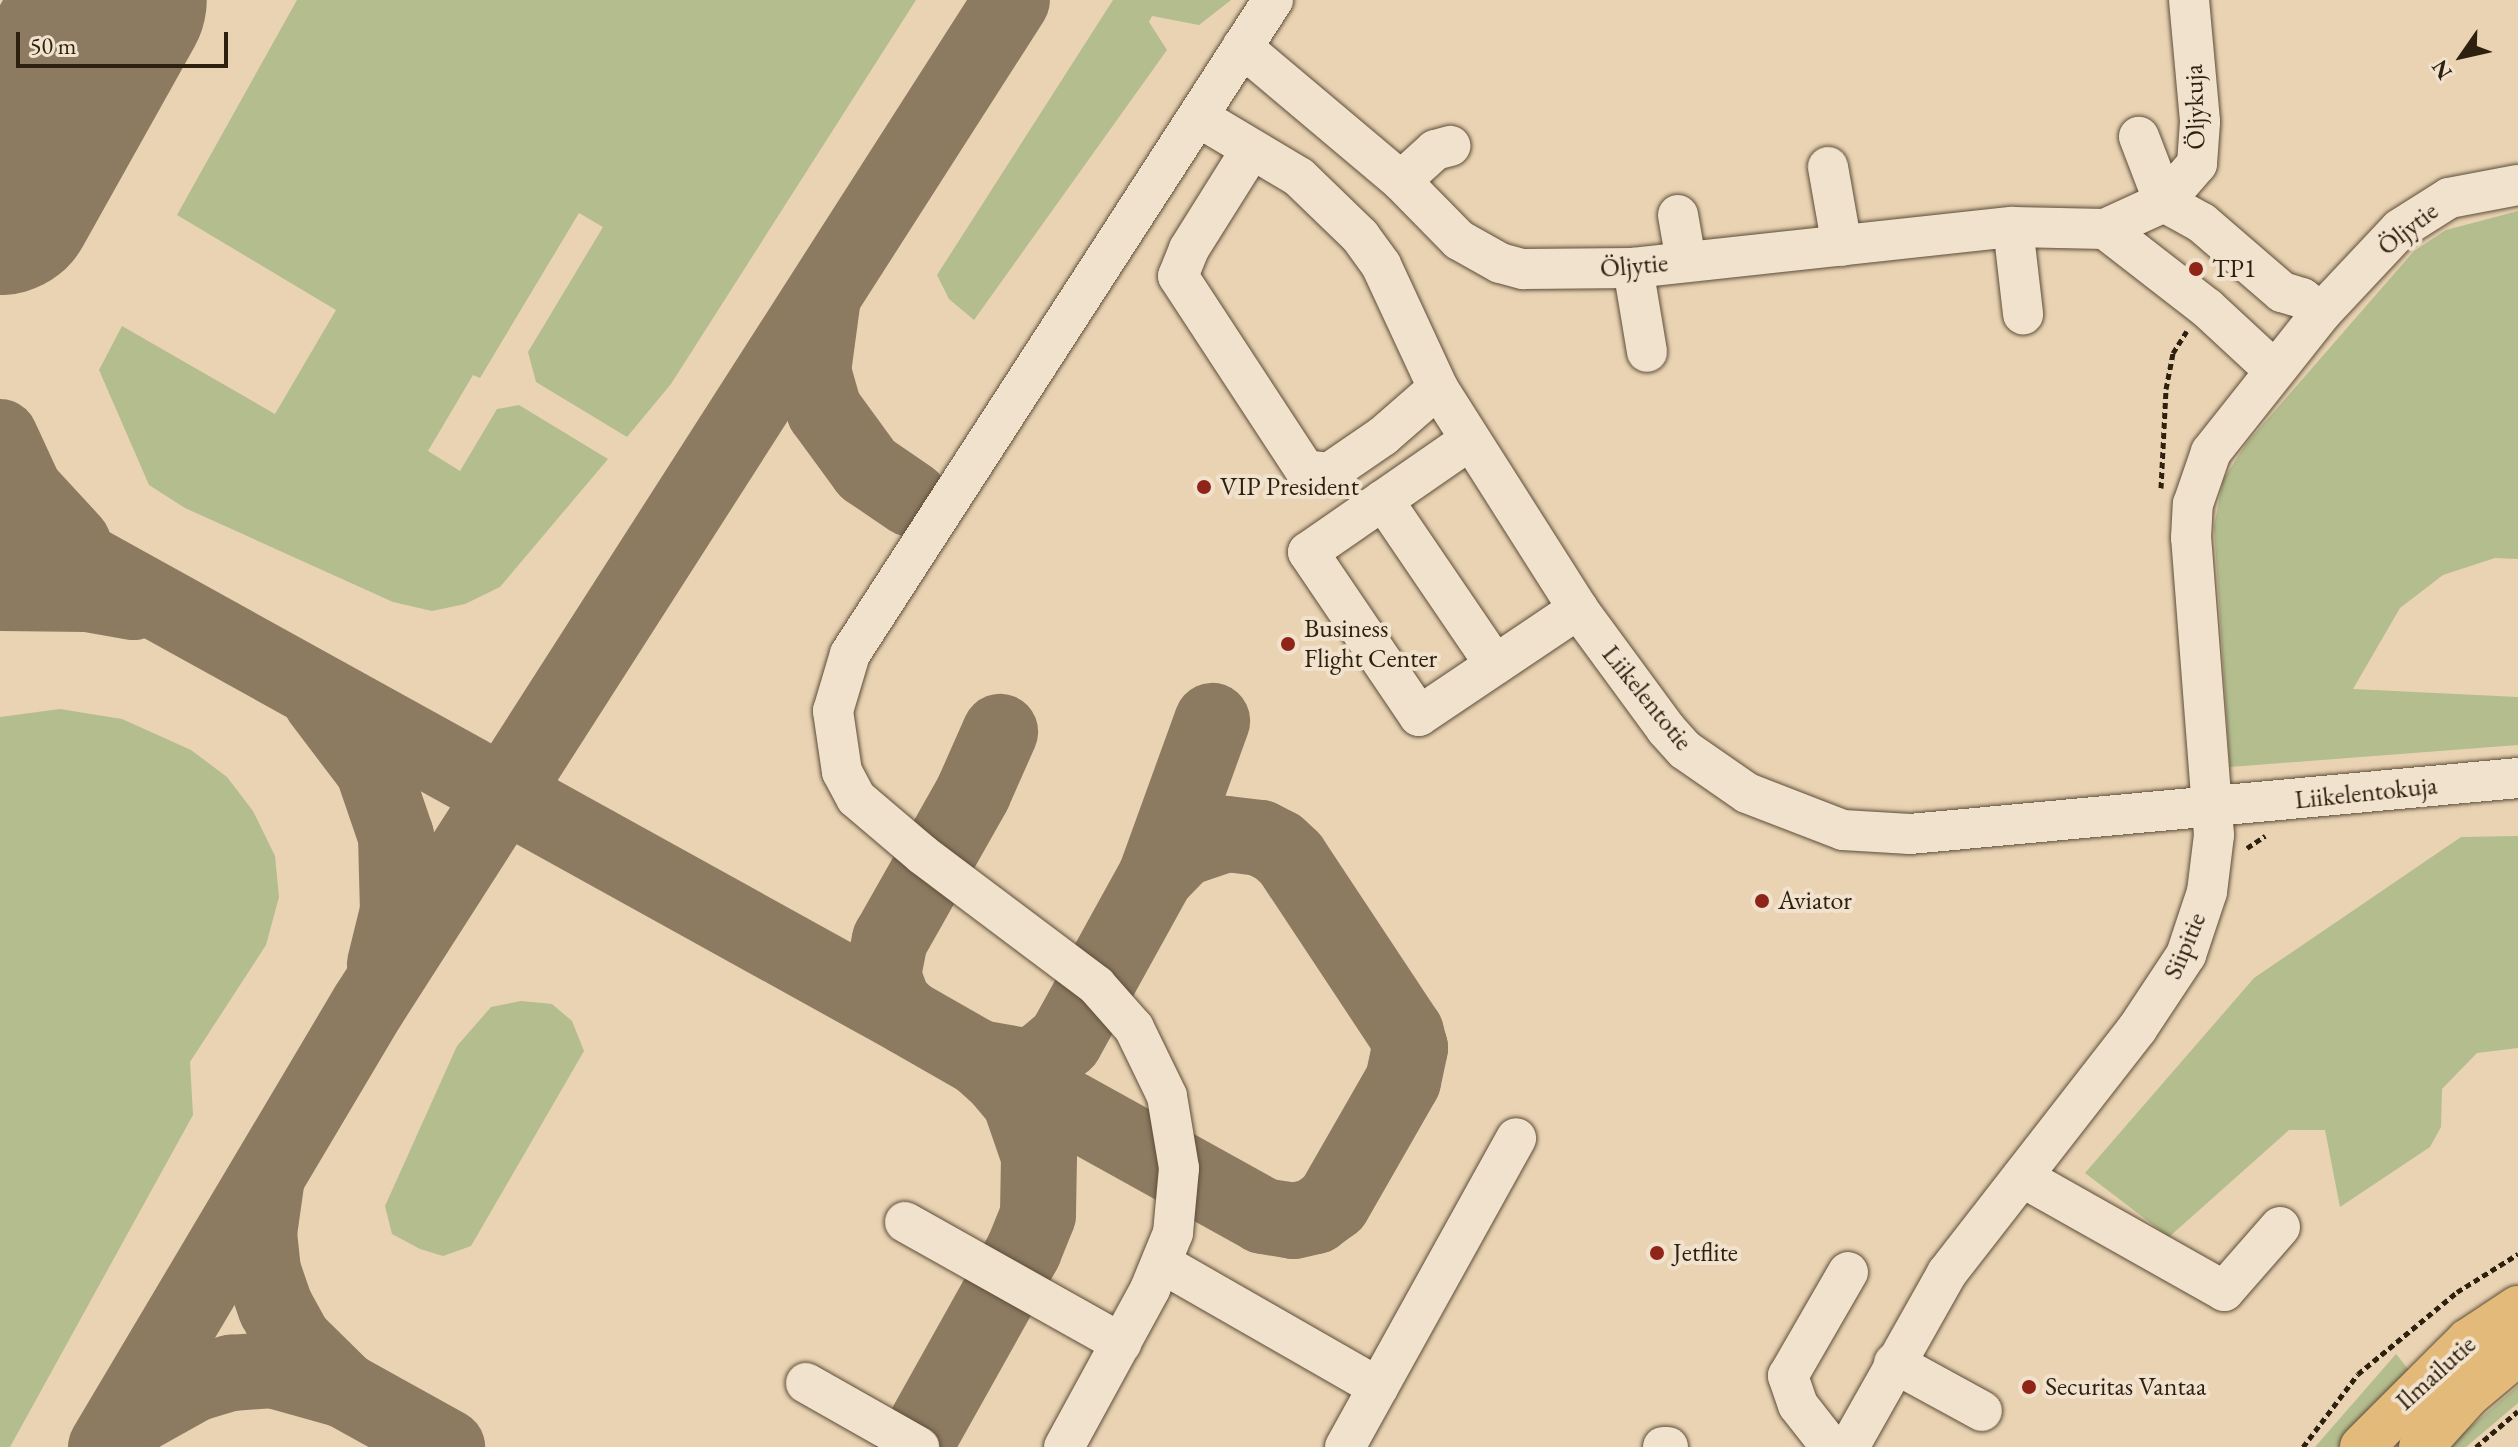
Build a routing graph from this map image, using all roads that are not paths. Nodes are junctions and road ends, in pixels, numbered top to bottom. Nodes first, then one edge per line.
1 (1273, 0) edge
2 (2189, 0) edge
3 (1242, 47) junction
4 (1200, 118) junction
5 (2139, 137) dead end
6 (1450, 146) dead end
7 (1251, 150) junction
8 (1828, 167) dead end
9 (1401, 181) junction
10 (2518, 185) edge
11 (2164, 202) junction
12 (1678, 215) dead end
13 (2013, 227) junction
14 (2105, 229) junction
15 (1842, 246) junction
16 (1686, 261) junction
17 (1633, 268) junction
18 (2321, 313) junction
19 (2023, 314) dead end
20 (1647, 352) dead end
21 (2274, 370) junction
22 (1438, 388) junction
23 (1470, 440) junction
24 (1383, 500) junction
25 (1578, 609) junction
26 (1495, 665) junction
27 (2518, 778) edge
28 (2214, 808) junction
29 (1516, 1138) dead end
30 (2022, 1177) junction
31 (905, 1222) dead end
32 (2280, 1227) dead end
33 (1163, 1264) junction
34 (1848, 1272) dead end
35 (2518, 1308) edge
36 (1121, 1343) junction
37 (2518, 1353) edge
38 (1894, 1363) junction
39 (806, 1383) dead end
40 (1378, 1387) junction
41 (1982, 1411) dead end
42 (919, 1447) edge
43 (1064, 1447) edge
44 (1345, 1447) edge
45 (1831, 1447) edge
46 (1849, 1447) edge
47 (2362, 1447) edge
48 (2421, 1447) edge

1 - 3 street
2 - 11 street, Öljykuja
3 - 4 street
3 - 9 street, Öljytie
4 - 7 street, Liikelentotie
4 - 33 street
5 - 11 street
6 - 9 street
7 - 22 street, Liikelentotie
7 - 22 street
8 - 15 street
9 - 17 street, Öljytie
10 - 18 street, Öljytie
11 - 14 street, Öljytie
11 - 18 street
12 - 16 street
13 - 14 street, Öljytie
13 - 15 street, Öljytie
13 - 19 street
14 - 21 street
15 - 16 street, Öljytie
16 - 17 street, Öljytie
17 - 20 street
18 - 21 street, Öljytie
21 - 28 street, Siipitie
22 - 23 street, Liikelentotie
23 - 24 street
23 - 25 street, Liikelentotie
24 - 26 street
24 - 26 street
25 - 26 street
25 - 28 street, Liikelentotie
27 - 28 street, Liikelentokuja
28 - 30 street, Siipitie
29 - 40 street
30 - 32 street
30 - 38 street, Siipitie
31 - 36 street
33 - 36 street
33 - 40 street
34 - 45 street
35 - 47 main road, Ilmailutie
36 - 43 street
37 - 48 main road, Ilmailutie
38 - 41 street
38 - 46 street, Siipitie
39 - 42 street
40 - 44 street

